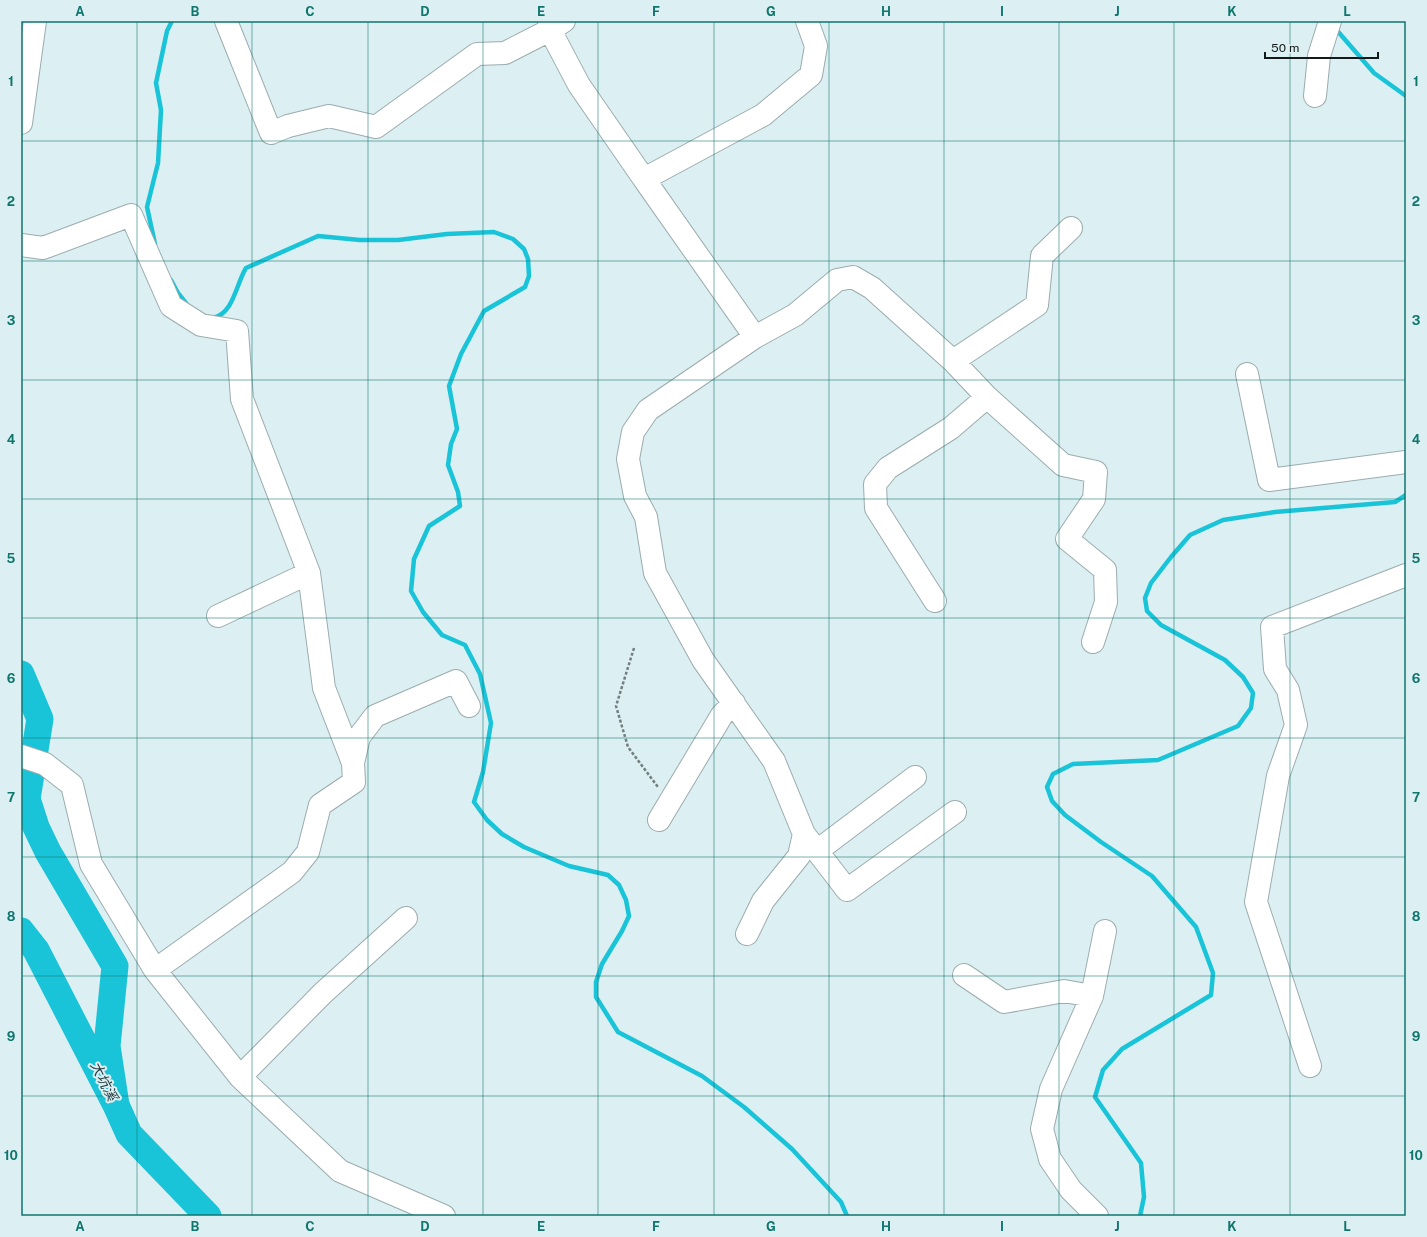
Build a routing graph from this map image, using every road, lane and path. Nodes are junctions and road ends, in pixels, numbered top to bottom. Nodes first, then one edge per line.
1 (35, 21) edge
2 (226, 21) edge
3 (807, 21) edge
4 (554, 24) edge
5 (1328, 28) edge
6 (1315, 96) dead end
7 (21, 123) edge
8 (644, 179) junction
9 (1071, 228) dead end
10 (21, 245) edge
11 (755, 337) junction
12 (953, 361) junction
13 (1247, 374) dead end
14 (987, 397) junction
15 (1406, 462) edge
16 (309, 573) junction
17 (1406, 576) edge
18 (935, 601) dead end
19 (218, 616) dead end
20 (1093, 642) dead end
21 (634, 648) dead end
22 (734, 703) junction
23 (469, 706) dead end
24 (21, 756) edge
25 (353, 763) junction
26 (915, 777) dead end
27 (673, 797) junction
28 (955, 812) dead end
29 (659, 820) dead end
30 (804, 834) junction
31 (817, 851) junction
32 (406, 918) dead end
33 (1105, 931) dead end
34 (747, 934) dead end
35 (155, 970) junction
36 (964, 975) dead end
37 (1092, 996) junction
38 (1310, 1066) dead end
39 (240, 1077) junction
40 (444, 1216) edge
41 (1097, 1216) edge

1 - 7 street
2 - 4 street
3 - 8 street
4 - 8 street
5 - 6 street
8 - 11 street
9 - 12 street
10 - 16 street
11 - 12 street
11 - 22 street
12 - 14 street
13 - 15 street
14 - 18 street
14 - 20 street
16 - 19 street
16 - 25 street
17 - 38 street
21 - 27 path
22 - 27 street
22 - 30 street
23 - 25 street
24 - 35 street
25 - 35 street
26 - 31 street
27 - 29 street
28 - 31 street
30 - 31 street
30 - 34 street
32 - 39 street
33 - 37 street
35 - 39 street
36 - 37 street
37 - 41 street
39 - 40 street

